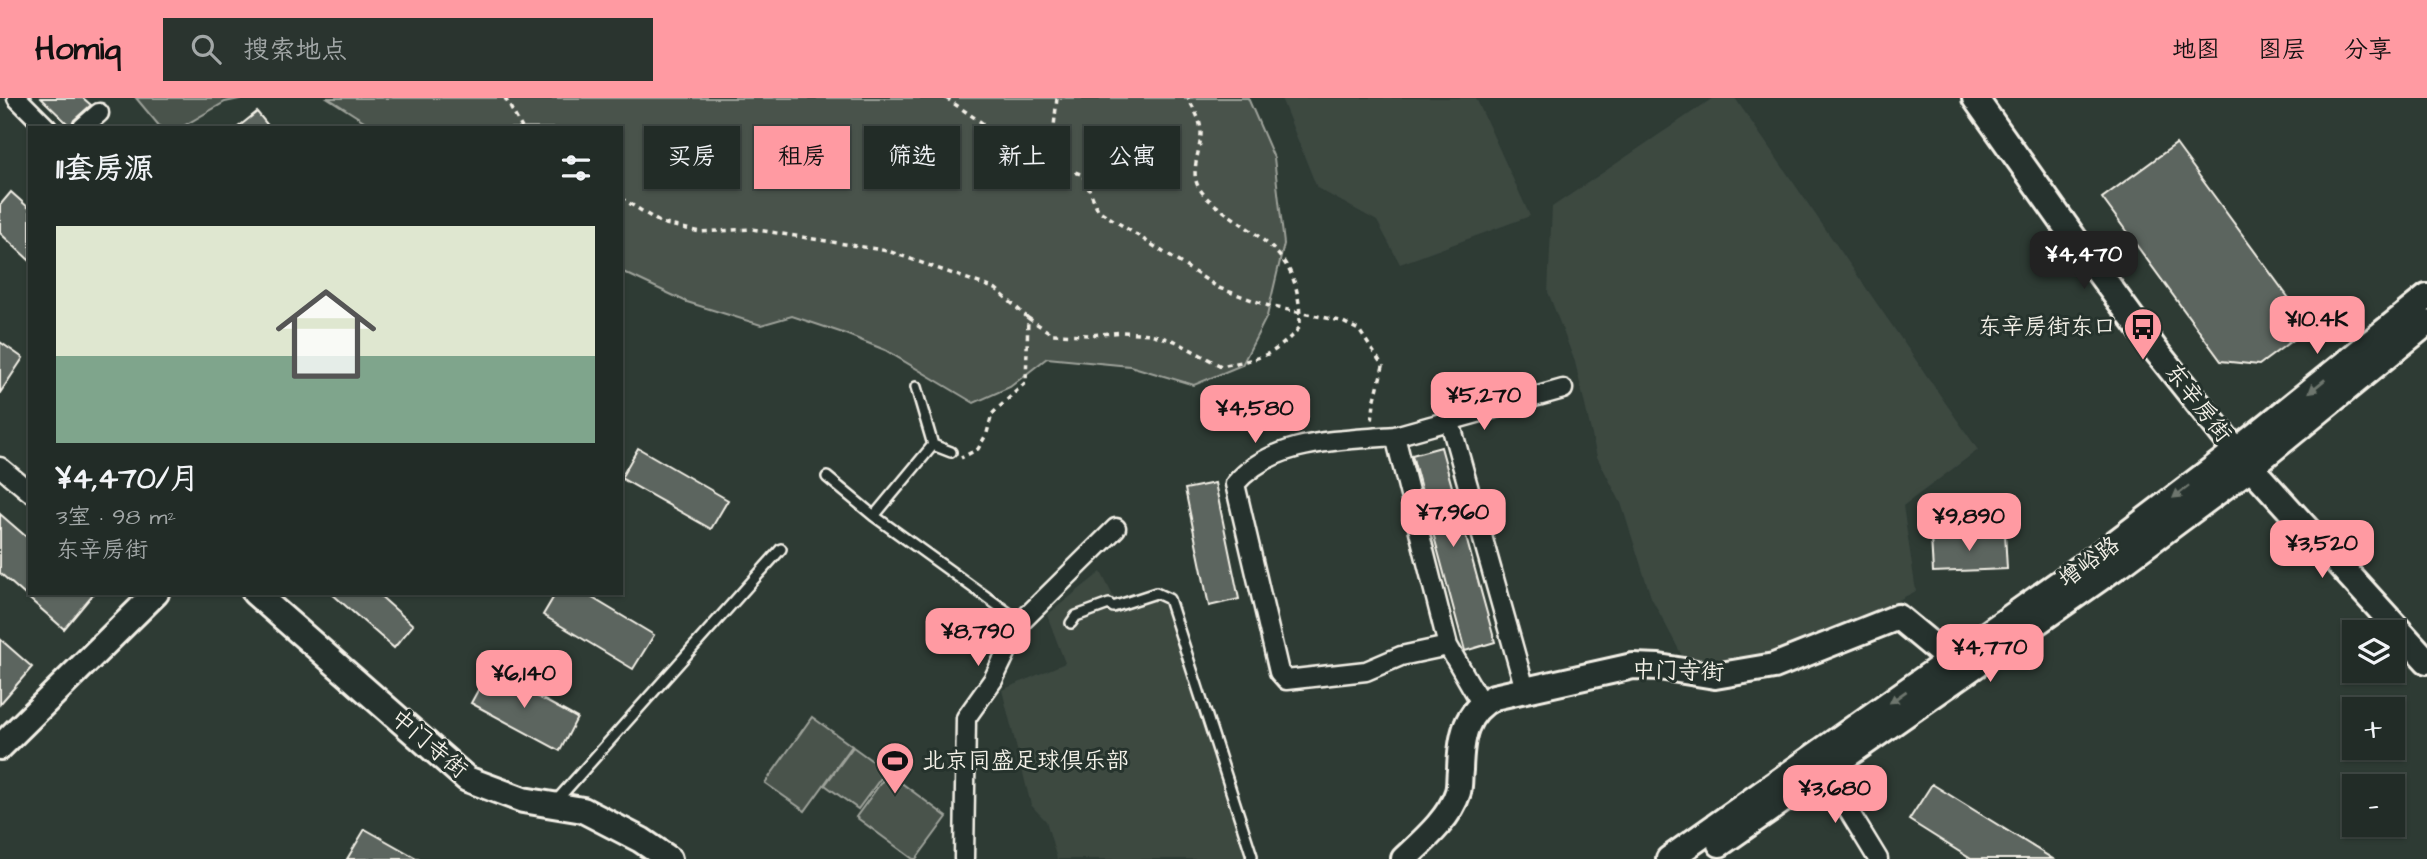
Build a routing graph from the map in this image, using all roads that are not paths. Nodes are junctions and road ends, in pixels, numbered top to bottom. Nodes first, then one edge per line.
1 (17, 98) edge
2 (1975, 98) edge
3 (99, 113) dead end
4 (45, 126) edge
5 (84, 126) edge
6 (2427, 297) edge
7 (2427, 323) edge
8 (916, 387) dead end
9 (1563, 389) dead end
10 (1450, 422) junction
11 (1395, 436) junction
12 (933, 445) junction
13 (951, 452) road end
14 (2243, 459) junction
15 (0, 467) edge
16 (827, 477) dead end
17 (28, 490) edge
18 (874, 516) junction
19 (1116, 528) dead end
20 (781, 549) dead end
21 (153, 595) edge
22 (257, 595) edge
23 (1021, 622) junction
24 (1071, 623) dead end
25 (1448, 646) junction
26 (1951, 660) junction
27 (2427, 661) edge
28 (1525, 689) junction
29 (1481, 703) junction
30 (0, 747) edge
31 (1825, 772) junction
32 (553, 805) junction
33 (670, 859) edge
34 (964, 859) edge
35 (1251, 859) edge
36 (1404, 859) edge
37 (1670, 859) edge
38 (1698, 859) edge
39 (1878, 859) edge

1 - 4 street
2 - 14 street, 东辛房街
3 - 5 street
6 -> 14 street, 增峪路
7 - 14 street, 增峪路
8 - 12 lane
9 - 10 street
10 - 11 street
10 - 28 street
11 - 25 street
11 - 25 street
12 - 13 lane
12 - 18 lane
14 -> 26 street, 增峪路
14 - 27 street, 东辛房街
14 - 31 street, 增峪路
15 - 17 street
16 - 18 lane
18 - 23 lane
19 - 23 street
20 - 32 lane
21 - 30 street
22 - 32 street, 中门寺街
23 - 34 street
24 - 35 lane
25 - 29 street
26 - 28 street, 中门寺街
26 -> 37 street, 增峪路
28 - 29 street, 中门寺街
29 - 36 street
31 - 38 street, 增峪路
31 - 39 street
32 - 33 street, 中门寺街

